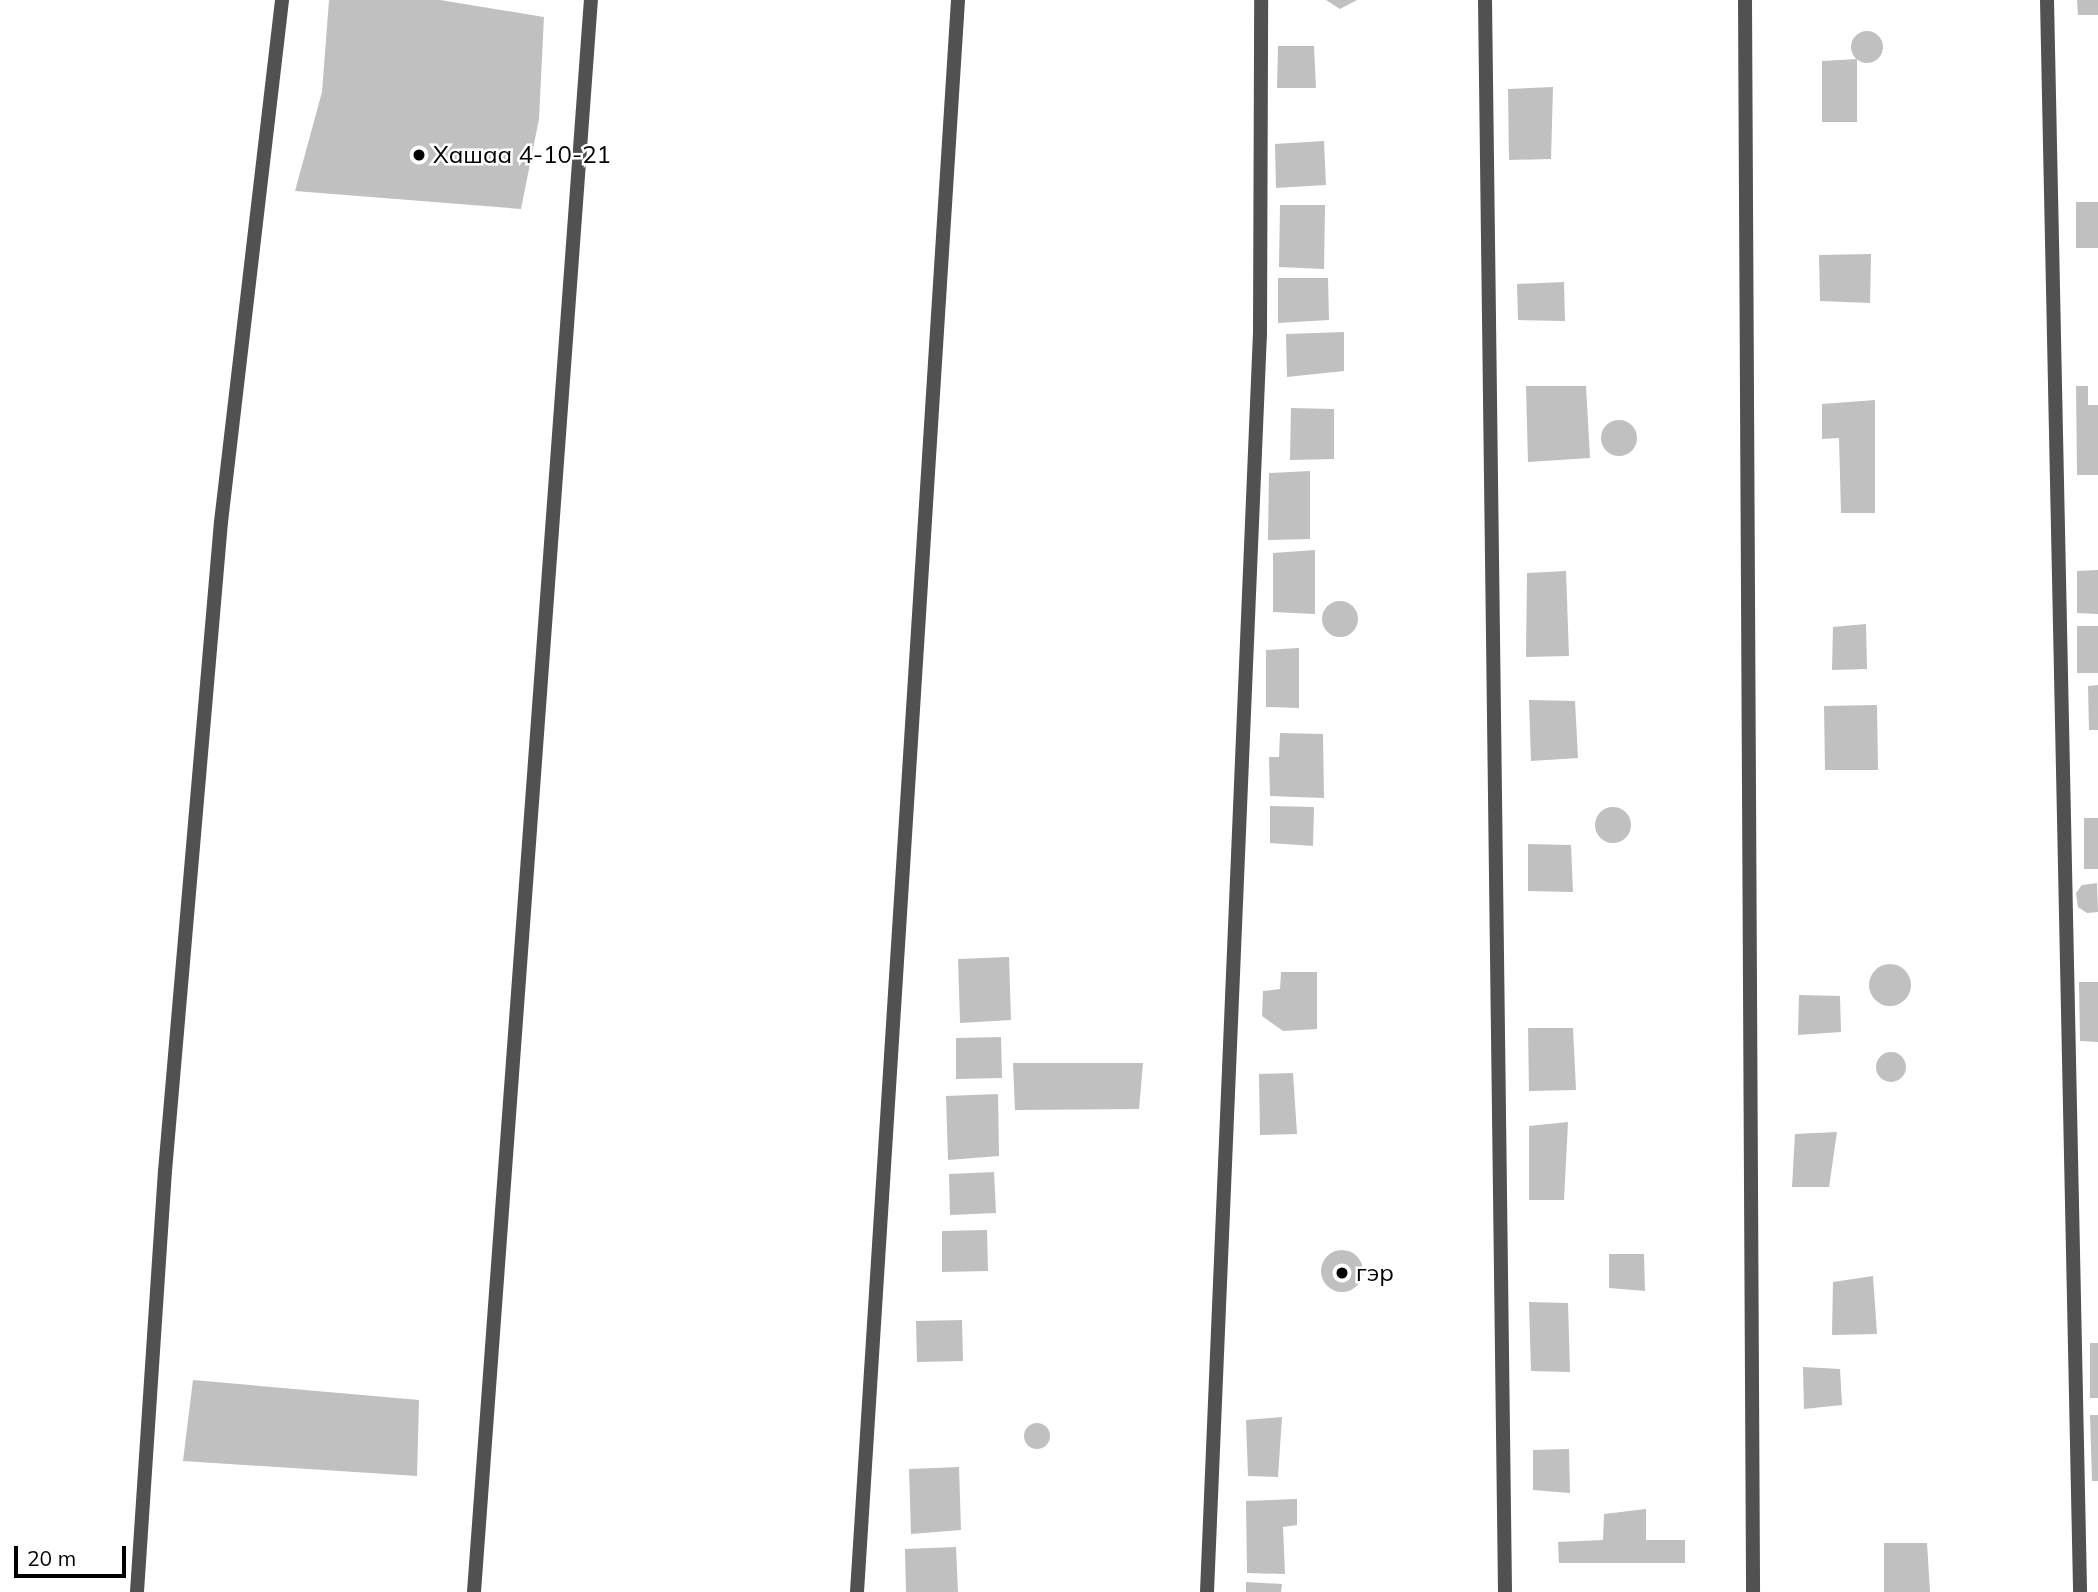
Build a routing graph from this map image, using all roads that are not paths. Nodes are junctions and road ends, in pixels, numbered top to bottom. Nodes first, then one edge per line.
1 (282, 0) edge
2 (591, 0) edge
3 (958, 0) edge
4 (1261, 0) edge
5 (1485, 0) edge
6 (1745, 0) edge
7 (2047, 0) edge
8 (137, 1592) edge
9 (474, 1592) edge
10 (857, 1592) edge
11 (1207, 1592) edge
12 (1505, 1592) edge
13 (1753, 1592) edge
14 (2080, 1592) edge

1 - 8 street
2 - 9 street
3 - 10 street
4 - 11 street
5 - 12 street
6 - 13 street
7 - 14 street

